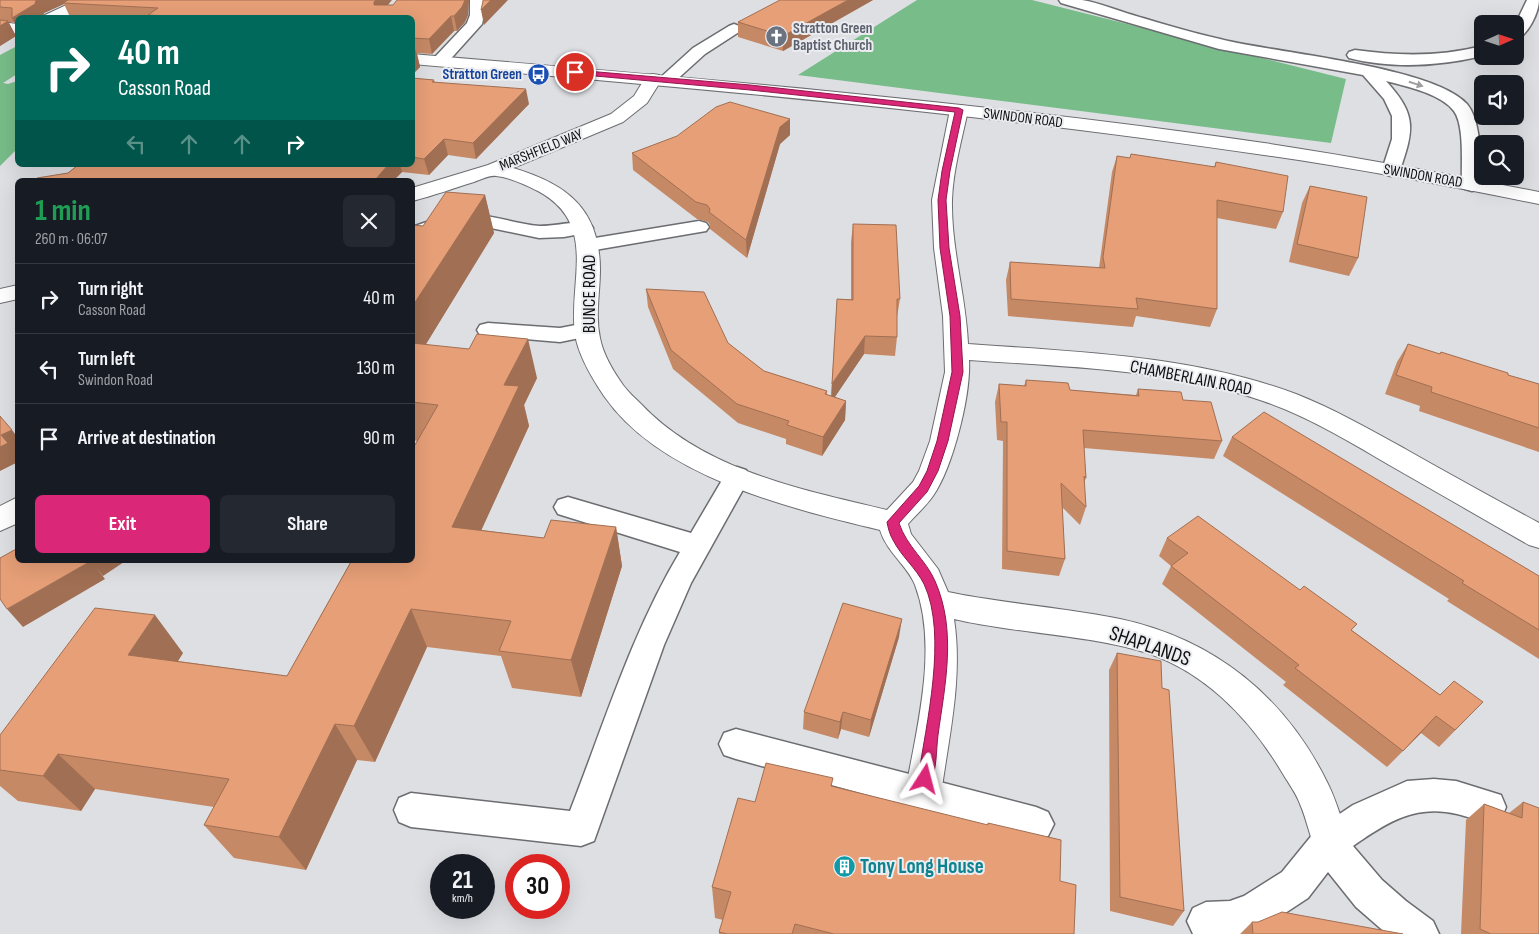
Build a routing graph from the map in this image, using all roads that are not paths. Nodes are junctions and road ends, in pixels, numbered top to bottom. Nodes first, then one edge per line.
1 (89, 0) edge
2 (477, 0) edge
3 (1066, 0) edge
4 (1118, 0) edge
5 (1534, 0) edge
6 (1158, 12) dead end
7 (57, 15) edge
8 (1524, 22) edge
9 (0, 27) edge
10 (15, 28) edge
11 (734, 29) dead end
12 (1264, 38) dead end
13 (1474, 53) edge
14 (415, 59) edge
15 (440, 61) junction
16 (1369, 72) junction
17 (660, 80) junction
18 (959, 110) junction
19 (494, 169) junction
20 (1391, 170) junction
21 (1472, 185) junction
22 (415, 194) edge
23 (1539, 198) edge
24 (699, 227) dead end
25 (415, 234) edge
26 (586, 236) junction
27 (15, 293) edge
28 (0, 296) edge
29 (488, 330) dead end
30 (586, 330) junction
31 (958, 351) junction
32 (737, 477) junction
33 (568, 507) dead end
34 (15, 510) edge
35 (0, 520) edge
36 (892, 522) junction
37 (1539, 537) edge
38 (697, 546) junction
39 (936, 602) junction
40 (736, 744) dead end
41 (923, 794) junction
42 (1489, 806) edge
43 (411, 810) dead end
44 (1036, 824) dead end
45 (1330, 841) junction
46 (1206, 921) dead end
47 (1420, 934) edge

1 - 7 street
2 - 15 lane
3 - 16 lane
4 - 6 lane
5 - 8 lane
9 - 10 street
11 - 17 lane
12 - 13 lane
14 - 15 street, SWINDON ROAD
15 - 17 street, SWINDON ROAD
16 - 20 lane
16 -> 21 lane
17 - 18 street, SWINDON ROAD
17 - 19 street, MARSHFIELD WAY
18 - 20 street, SWINDON ROAD
18 - 31 street
19 - 22 street, MARSHFIELD WAY
19 - 26 street
20 - 21 street, SWINDON ROAD
21 - 23 street, SWINDON ROAD
24 - 26 lane
25 - 26 lane
26 - 30 street, BUNCE ROAD
27 - 28 street
29 - 30 lane
30 - 32 street, BUNCE ROAD
31 - 36 street
31 - 37 street, CHAMBERLAIN ROAD
32 - 36 street, BUNCE ROAD
32 - 38 lane
33 - 38 lane
34 - 35 street
36 - 39 street
38 - 43 lane
39 - 41 street
39 - 45 street, SHAPLANDS
40 - 41 lane
41 - 44 lane
42 - 45 lane
45 - 46 lane
45 - 47 lane

